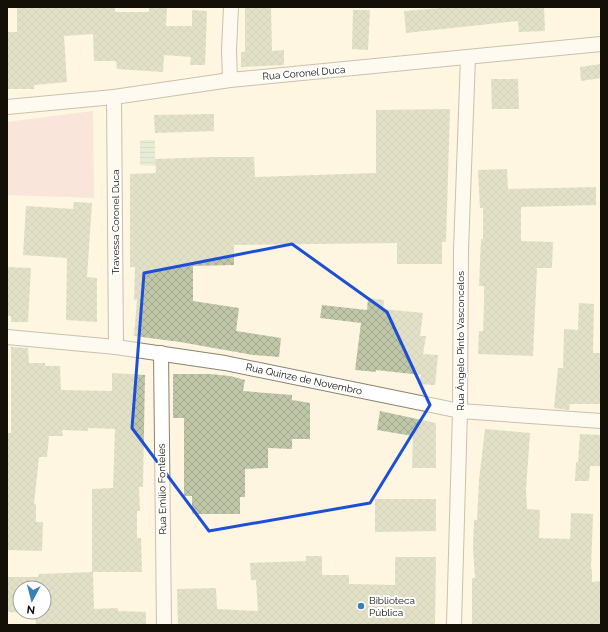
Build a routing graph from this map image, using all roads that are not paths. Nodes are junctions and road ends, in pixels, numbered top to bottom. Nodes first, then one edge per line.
1 (231, 7) edge
2 (601, 44) edge
3 (468, 57) junction
4 (230, 80) junction
5 (114, 97) junction
6 (7, 107) edge
7 (7, 337) edge
8 (116, 347) junction
9 (161, 353) junction
10 (460, 411) junction
11 (601, 421) edge
12 (164, 625) edge
13 (454, 625) edge

1 - 4 street
2 - 3 street, Rua Coronel Duca
3 - 4 street, Rua Coronel Duca
3 - 10 street, Rua Ângelo Pinto Vasconcelos
4 - 5 street, Rua Coronel Duca
5 - 6 street, Rua Coronel Duca
5 - 8 street, Travessa Coronel Duca
7 - 8 street, Rua Quinze de Novembro
8 - 9 street, Rua Quinze de Novembro
9 - 10 street, Rua Quinze de Novembro
9 - 12 street, Rua Emílio Fonteles
10 - 11 street, Rua Quinze de Novembro
10 - 13 street, Rua Ângelo Pinto Vasconcelos

